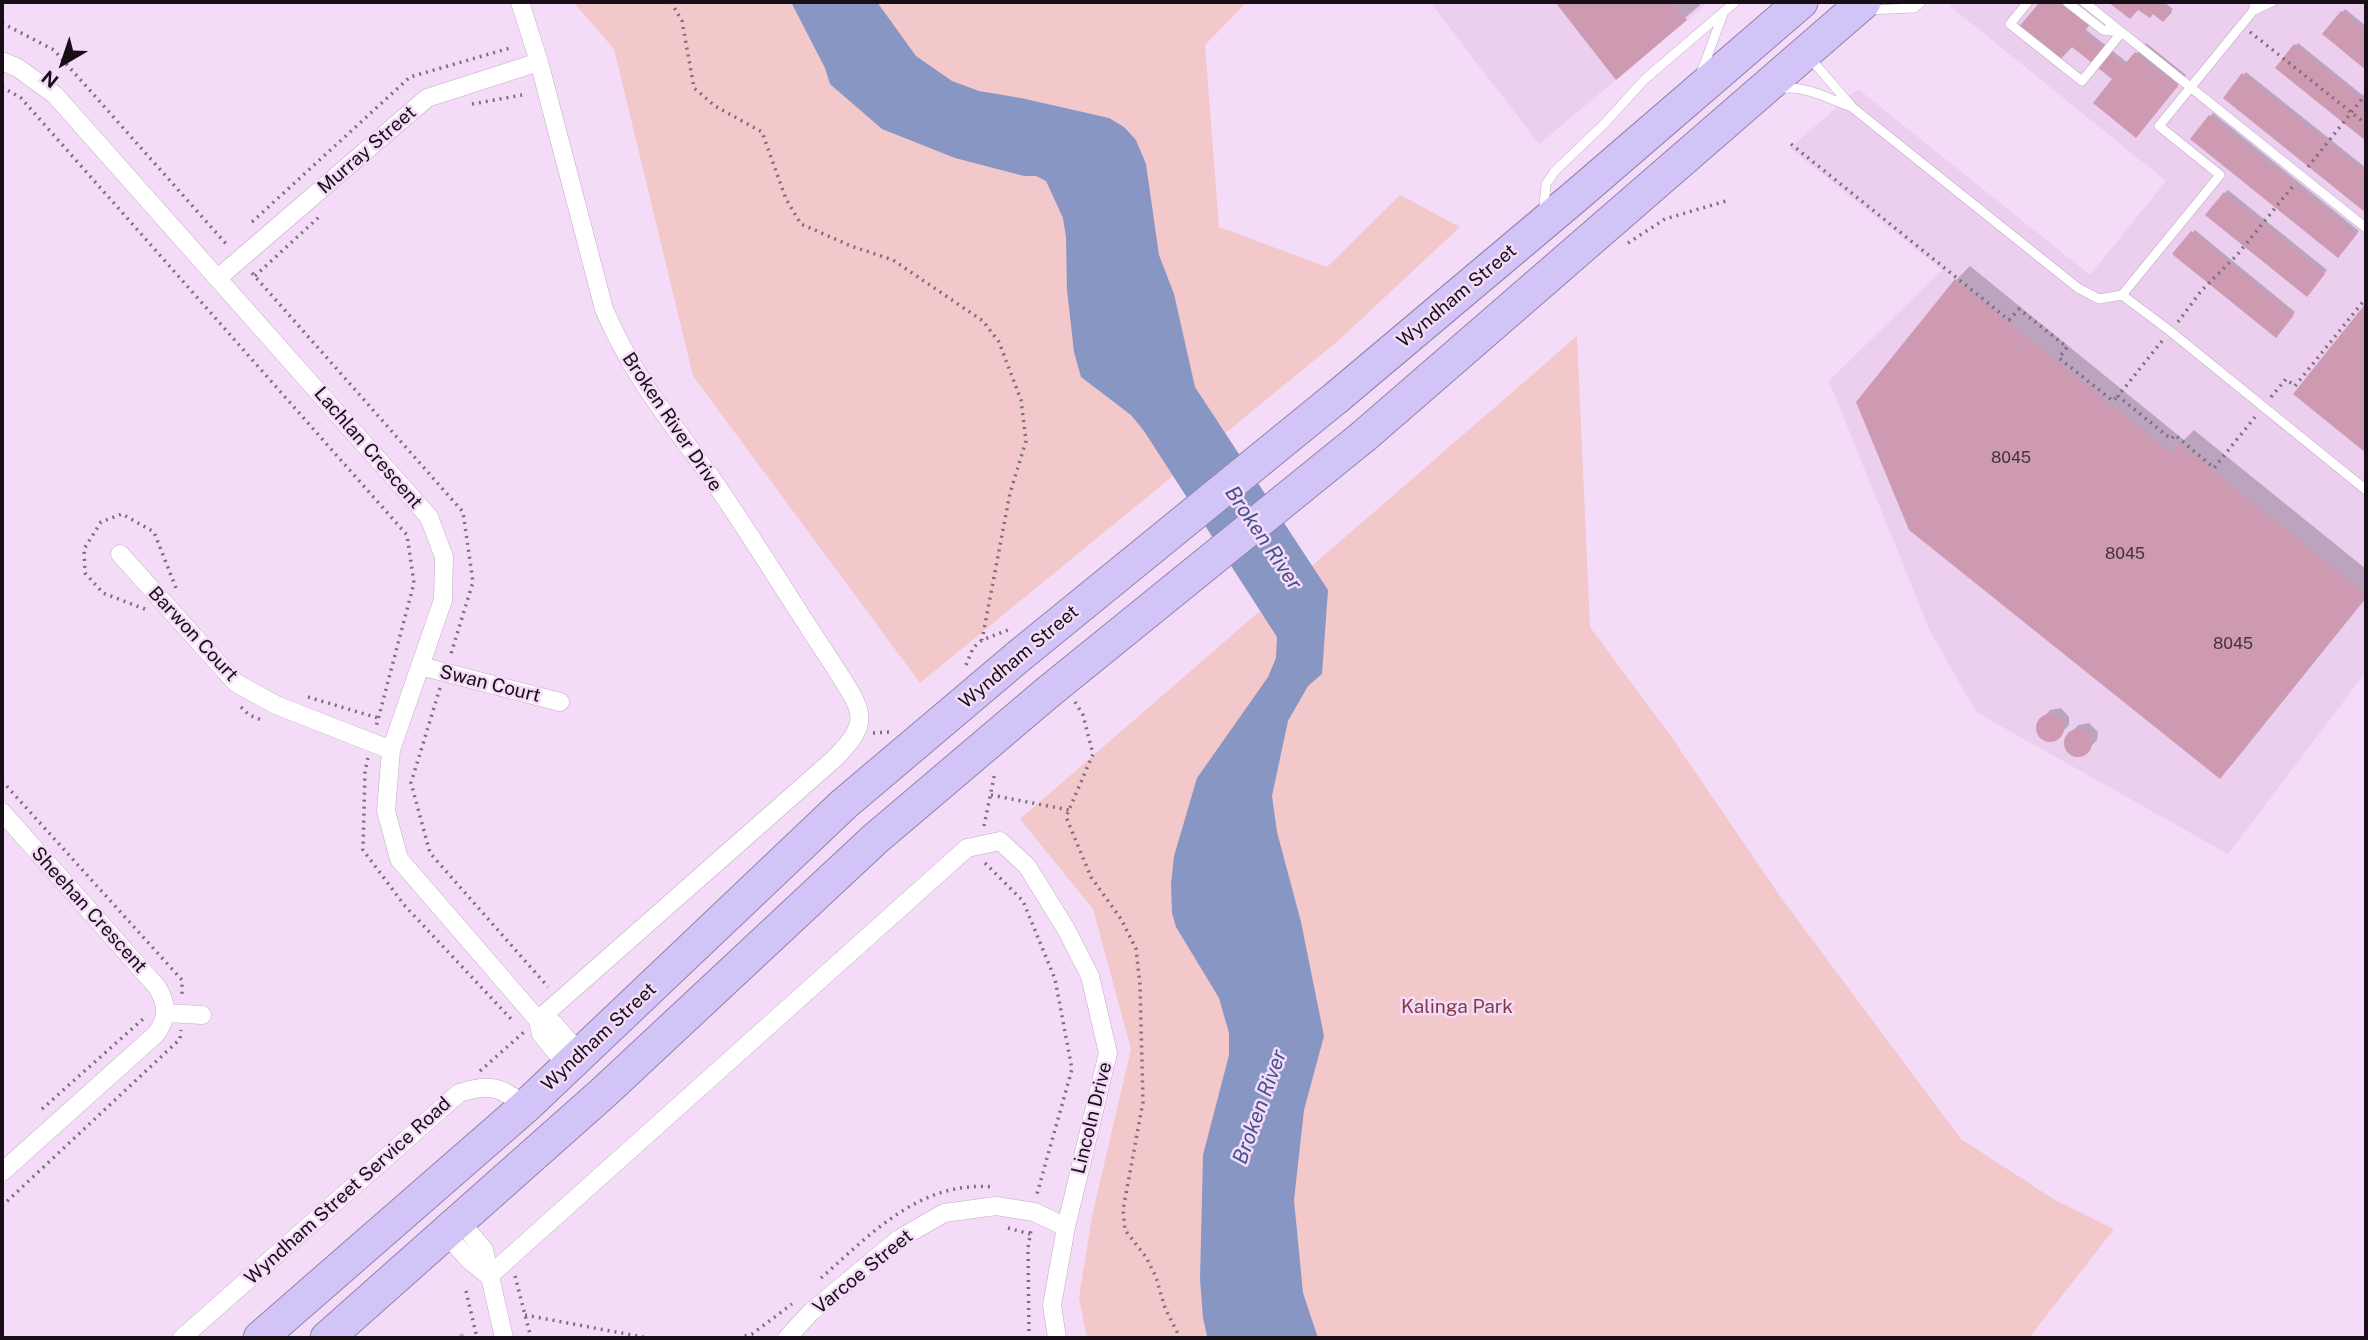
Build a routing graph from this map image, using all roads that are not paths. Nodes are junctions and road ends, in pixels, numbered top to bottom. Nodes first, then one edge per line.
1 (520, 2) edge
2 (1735, 2) edge
3 (1801, 2) edge
4 (1921, 2) edge
5 (2028, 2) edge
6 (2067, 2) edge
7 (2084, 2) edge
8 (2272, 2) edge
9 (1859, 6) edge
10 (2255, 6) edge
11 (1725, 11) junction
12 (2120, 33) junction
13 (1805, 53) junction
14 (1739, 57) junction
15 (2, 61) edge
16 (539, 62) junction
17 (2189, 88) junction
18 (1758, 94) junction
19 (1692, 97) junction
20 (1853, 108) junction
21 (1552, 216) junction
22 (1616, 218) junction
23 (2366, 228) edge
24 (218, 278) junction
25 (2122, 295) junction
26 (2366, 490) edge
27 (120, 554) dead end
28 (420, 666) junction
29 (561, 702) dead end
30 (391, 750) junction
31 (2, 812) edge
32 (166, 1012) junction
33 (202, 1015) dead end
34 (538, 1020) junction
35 (575, 1061) junction
36 (603, 1093) junction
37 (526, 1105) junction
38 (2, 1172) edge
39 (423, 1194) junction
40 (452, 1227) junction
41 (1066, 1227) junction
42 (489, 1276) junction
43 (182, 1338) edge
44 (260, 1338) edge
45 (327, 1338) edge
46 (504, 1338) edge
47 (787, 1338) edge
48 (1057, 1338) edge

1 - 16 street, Broken River Drive
2 - 11 lane
3 - 14 highway, Wyndham Street
4 - 9 lane
5 - 12 lane
6 - 12 lane
7 - 12 lane
8 - 10 lane
9 - 13 highway
10 - 17 lane
11 - 19 lane
11 - 21 lane
12 - 17 lane
13 - 14 highway
13 - 18 highway
13 - 20 lane
14 - 19 highway, Wyndham Street
15 - 24 street, Lachlan Crescent
16 - 24 street, Murray Street
16 - 34 street, Broken River Drive
17 - 23 lane
17 - 25 lane
18 - 20 lane
18 - 22 highway
19 - 21 highway, Wyndham Street
20 - 25 lane
21 - 22 highway
21 - 35 highway, Wyndham Street, bridge
22 - 36 highway, bridge
24 - 28 street, Lachlan Crescent
25 - 26 lane
27 - 30 street, Barwon Court
28 - 29 street, Swan Court
28 - 30 street, Lachlan Crescent
30 - 34 street, Lachlan Crescent
31 - 32 street, Sheehan Crescent
32 - 33 street
32 - 38 street
34 - 35 street, Lachlan Crescent
35 - 36 highway
35 - 37 highway, Wyndham Street
36 - 40 highway
37 - 39 highway, Wyndham Street
37 - 43 street, Wyndham Street Service Road
39 - 40 highway
39 - 44 highway, Wyndham Street
40 - 42 street
40 - 45 highway
41 - 42 street, Lincoln Drive
41 - 47 street, Varcoe Street
41 - 48 street, Lincoln Drive
42 - 46 street

